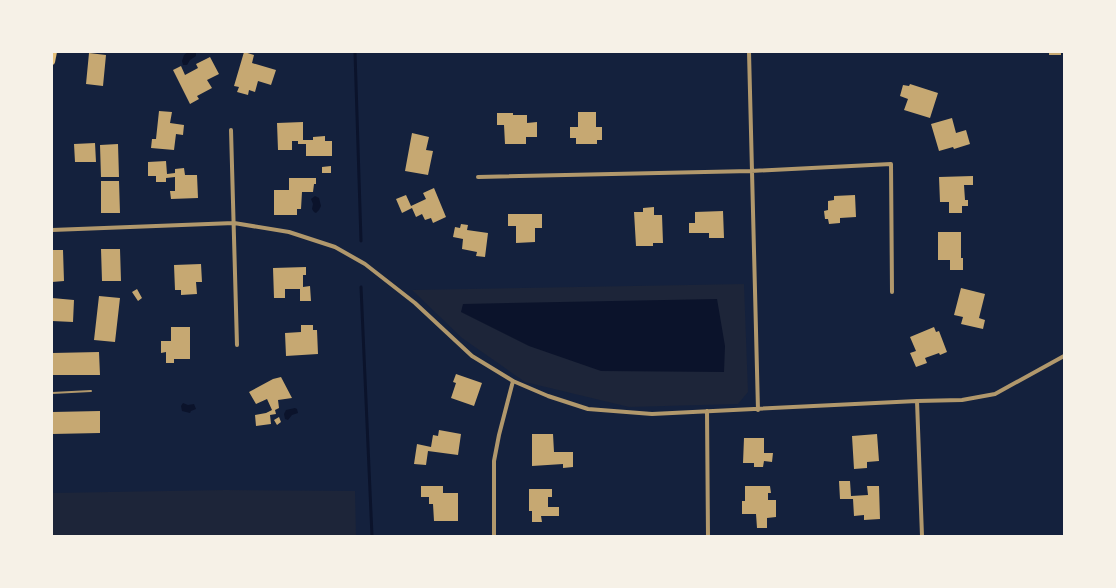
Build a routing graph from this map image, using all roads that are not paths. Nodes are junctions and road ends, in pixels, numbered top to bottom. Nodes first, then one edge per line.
1 (54, 52) edge
2 (749, 52) edge
3 (52, 62) edge
4 (231, 130) dead end
5 (751, 171) junction
6 (478, 177) dead end
7 (234, 223) junction
8 (52, 230) edge
9 (892, 292) dead end
10 (237, 345) dead end
11 (1064, 356) edge
12 (513, 381) junction
13 (91, 391) dead end
14 (52, 393) edge
15 (917, 401) junction
16 (758, 410) junction
17 (707, 411) junction
18 (494, 536) edge
19 (708, 536) edge
20 (922, 536) edge

1 - 3 main road
2 - 5 street
4 - 7 street
5 - 6 street
5 - 9 street
5 - 16 street
7 - 8 street
7 - 10 street
7 - 12 street
11 - 15 street
12 - 17 street
12 - 18 street
13 - 14 lane
15 - 16 street
15 - 20 street
16 - 17 street
17 - 19 street

